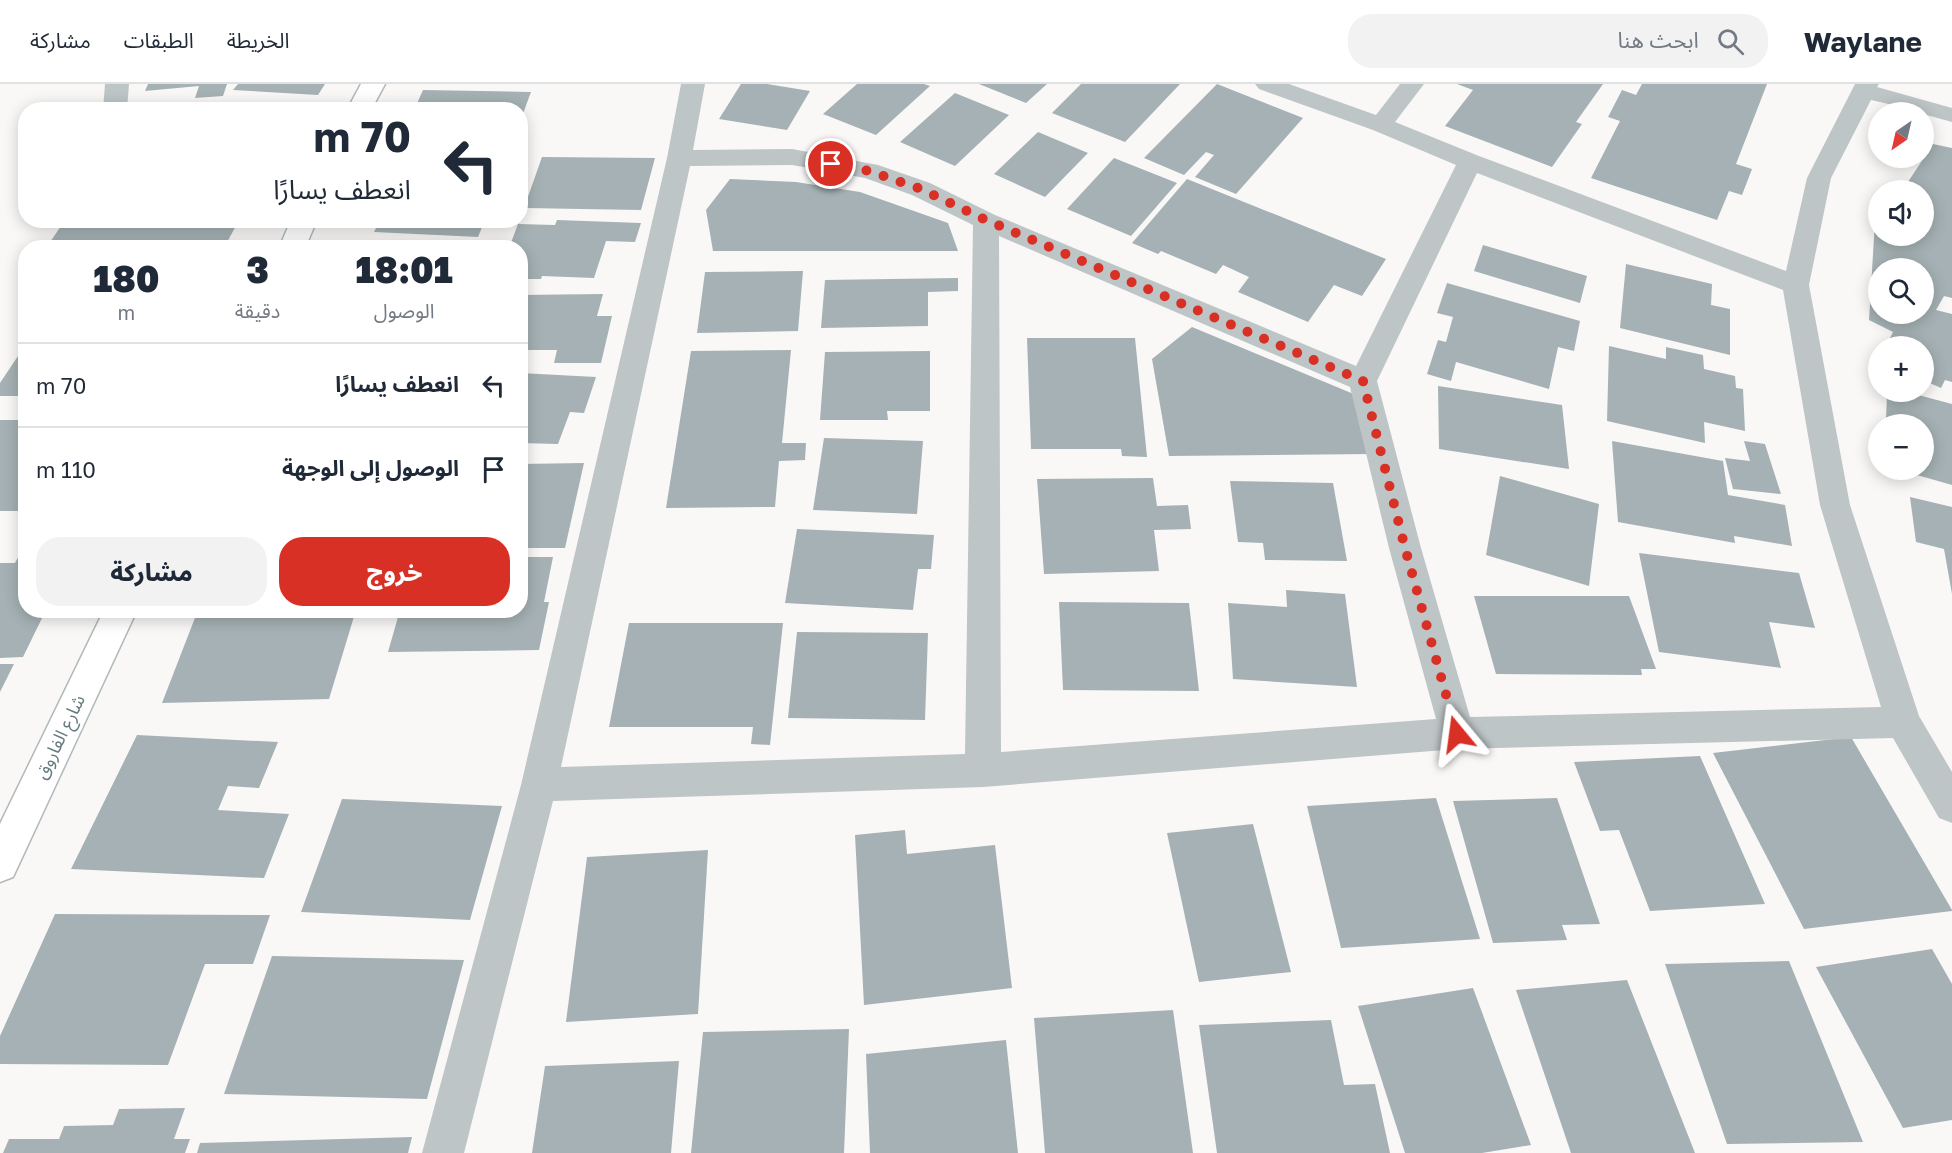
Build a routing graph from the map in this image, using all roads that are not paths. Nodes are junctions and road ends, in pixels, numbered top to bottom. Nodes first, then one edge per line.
1 (117, 84) edge
2 (373, 84) edge
3 (693, 84) edge
4 (1267, 84) edge
5 (1412, 84) edge
6 (1865, 87) edge
7 (116, 102) edge
8 (363, 102) edge
9 (1952, 116) edge
10 (1381, 125) junction
11 (679, 158) junction
12 (1470, 162) junction
13 (986, 220) junction
14 (1796, 285) junction
15 (1363, 381) junction
16 (117, 618) edge
17 (1903, 722) junction
18 (1457, 734) junction
19 (983, 770) junction
20 (539, 785) junction
21 (1952, 806) edge
22 (0, 864) edge
23 (444, 1153) edge

1 - 7 street
2 - 8 main road
3 - 11 street
4 - 10 street
5 - 10 street
6 - 9 street
6 - 14 street
10 - 12 street
11 - 13 street
11 - 20 street
12 - 14 street
12 - 15 street
13 - 15 street
13 - 19 street
14 - 17 street
15 - 18 street
16 - 22 main road, شارع الفاروق
17 - 18 street
17 - 21 street
18 - 19 street
19 - 20 street
20 - 23 street

